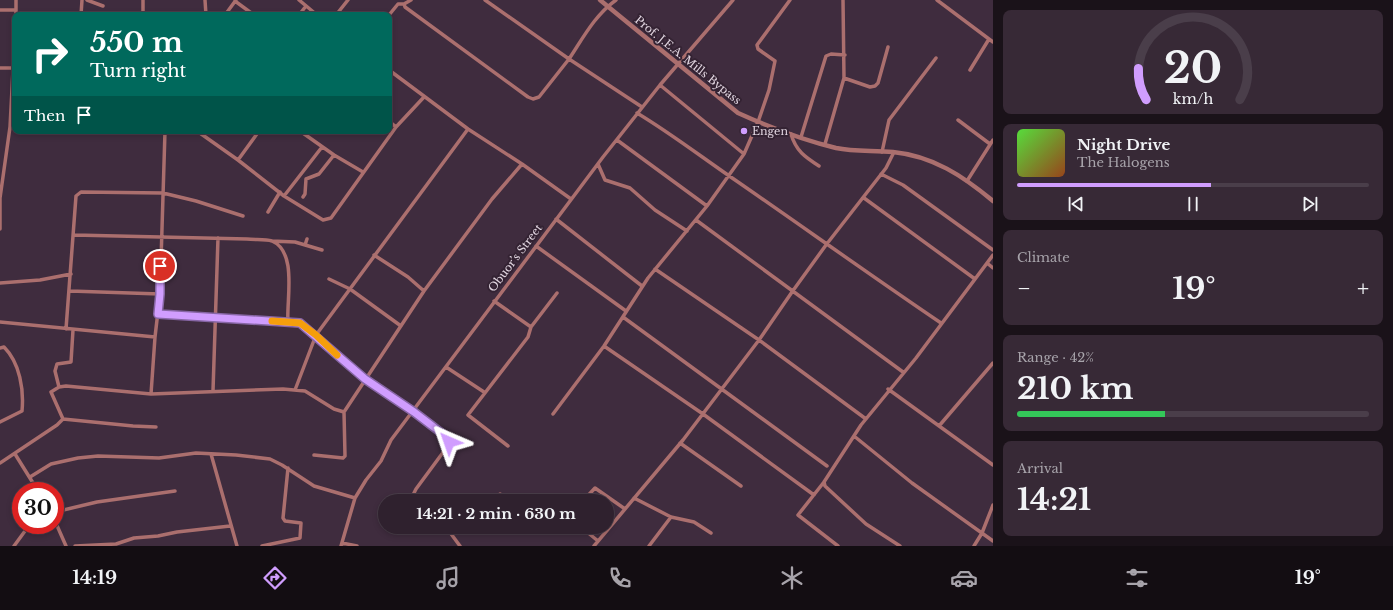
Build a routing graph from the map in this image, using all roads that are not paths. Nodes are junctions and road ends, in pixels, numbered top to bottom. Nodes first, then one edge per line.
1 (16, 0) edge
2 (82, 0) edge
3 (87, 0) edge
4 (143, 0) edge
5 (205, 0) edge
6 (236, 0) edge
7 (299, 0) edge
8 (348, 0) edge
9 (411, 0) edge
10 (485, 0) edge
11 (600, 0) edge
12 (616, 0) edge
13 (733, 0) edge
14 (790, 0) edge
15 (843, 0) edge
16 (937, 0) edge
17 (404, 4) junction
18 (102, 6) dead end
19 (306, 6) junction
20 (608, 6) junction
21 (0, 10) edge
22 (16, 10) joint
23 (82, 12) edge
24 (143, 12) edge
25 (206, 12) edge
26 (227, 12) edge
27 (250, 12) edge
28 (301, 12) edge
29 (313, 12) edge
30 (338, 12) edge
31 (391, 12) edge
32 (989, 39) junction
33 (993, 42) edge
34 (888, 47) dead end
35 (845, 55) junction
36 (936, 58) dead end
37 (569, 59) junction
38 (679, 64) junction
39 (0, 68) edge
40 (12, 68) edge
41 (970, 70) dead end
42 (392, 72) edge
43 (844, 78) junction
44 (660, 85) junction
45 (424, 97) junction
46 (12, 98) edge
47 (642, 107) junction
48 (637, 113) junction
49 (958, 120) dead end
50 (758, 122) junction
51 (392, 123) edge
52 (396, 126) junction
53 (10, 127) joint
54 (468, 130) junction
55 (392, 132) edge
56 (790, 133) junction
57 (165, 134) edge
58 (201, 134) edge
59 (257, 134) edge
60 (304, 134) edge
61 (390, 134) edge
62 (801, 137) junction
63 (617, 140) junction
64 (993, 140) edge
65 (825, 144) junction
66 (990, 144) junction
67 (322, 147) junction
68 (882, 152) junction
69 (894, 152) junction
70 (744, 154) junction
71 (334, 155) junction
72 (238, 160) junction
73 (522, 164) junction
74 (598, 164) junction
75 (819, 166) dead end
76 (363, 172) junction
77 (881, 174) junction
78 (729, 176) junction
79 (967, 181) junction
80 (280, 192) junction
81 (163, 193) junction
82 (284, 196) junction
83 (303, 197) dead end
84 (864, 198) junction
85 (571, 199) junction
86 (993, 201) edge
87 (707, 206) junction
88 (268, 212) dead end
89 (243, 216) dead end
90 (556, 218) junction
91 (696, 220) junction
92 (0, 228) edge
93 (687, 231) junction
94 (74, 235) junction
95 (162, 236) junction
96 (218, 238) junction
97 (307, 239) dead end
98 (272, 241) junction
99 (305, 245) junction
100 (826, 245) junction
101 (536, 246) junction
102 (322, 250) dead end
103 (993, 250) edge
104 (374, 255) junction
105 (993, 255) edge
106 (987, 263) junction
107 (993, 268) edge
108 (655, 269) junction
109 (71, 274) junction
110 (329, 279) dead end
111 (975, 279) junction
112 (0, 283) edge
113 (642, 286) junction
114 (350, 289) junction
115 (424, 291) junction
116 (70, 292) junction
117 (792, 292) junction
118 (557, 293) dead end
119 (160, 294) junction
120 (494, 301) junction
121 (626, 311) junction
122 (158, 314) junction
123 (623, 317) junction
124 (216, 318) junction
125 (0, 322) edge
126 (288, 322) junction
127 (941, 323) junction
128 (401, 326) junction
129 (531, 327) junction
130 (66, 329) junction
131 (72, 330) junction
132 (316, 335) junction
133 (155, 337) junction
134 (759, 340) junction
135 (604, 346) junction
136 (0, 348) edge
137 (993, 363) edge
138 (446, 367) junction
139 (902, 372) junction
140 (365, 379) junction
141 (58, 387) junction
142 (722, 388) junction
143 (296, 390) junction
144 (888, 390) junction
145 (213, 391) junction
146 (484, 392) junction
147 (151, 394) junction
148 (344, 412) junction
149 (414, 412) junction
150 (553, 414) dead end
151 (703, 414) junction
152 (63, 418) junction
153 (866, 419) junction
154 (0, 422) edge
155 (939, 426) junction
156 (156, 427) dead end
157 (854, 436) junction
158 (680, 443) junction
159 (508, 446) dead end
160 (15, 454) junction
161 (211, 454) junction
162 (314, 455) dead end
163 (0, 463) edge
164 (993, 465) edge
165 (827, 466) dead end
166 (288, 468) junction
167 (30, 477) junction
168 (33, 482) edge
169 (824, 482) junction
170 (741, 486) dead end
171 (175, 492) dead end
172 (414, 494) edge
173 (589, 494) edge
174 (604, 494) edge
175 (814, 495) junction
176 (355, 498) junction
177 (634, 498) junction
178 (614, 501) edge
179 (993, 505) edge
180 (625, 509) junction
181 (64, 510) edge
182 (671, 516) junction
183 (230, 526) junction
184 (711, 533) dead end
185 (982, 533) junction
186 (23, 534) edge
187 (61, 534) edge
188 (452, 534) edge
189 (590, 534) edge
190 (598, 541) junction
191 (993, 541) edge
192 (341, 544) edge
193 (14, 546) edge
194 (66, 546) edge
195 (75, 546) edge
196 (237, 546) edge
197 (262, 546) edge
198 (357, 546) edge
199 (460, 546) edge
200 (594, 546) edge
201 (649, 546) edge
202 (838, 546) edge
203 (900, 546) edge
204 (974, 546) edge

1 - 22 street
2 - 23 street
3 - 18 street
4 - 24 street
5 - 25 street
6 - 26 street
6 - 27 street
7 - 19 street
8 - 30 street
9 - 17 street
10 - 37 street
11 - 20 street, Prof. J.E.A. Mills Bypass
12 - 20 street
13 - 38 street, Obuor’s Street
14 - 50 street
15 - 35 street
16 - 32 street
17 - 31 street
17 - 37 street
19 - 28 street
19 - 29 street
20 - 37 street
20 - 38 street, Prof. J.E.A. Mills Bypass
21 - 22 street
32 - 33 street
32 - 41 street
34 - 43 street
35 - 43 street
35 - 62 street
36 - 68 street
37 - 47 street
38 - 44 street, Obuor’s Street
38 - 50 street, Prof. J.E.A. Mills Bypass
39 - 40 street
42 - 45 street
43 - 65 street
44 - 47 street, Obuor’s Street
44 - 70 street
45 - 52 street
45 - 54 street
46 - 53 street
47 - 48 street, Obuor’s Street
48 - 63 street, Obuor’s Street
48 - 78 street
49 - 66 street
50 - 56 street, Prof. J.E.A. Mills Bypass
50 - 70 street
51 - 52 street
52 - 55 street
53 - 92 street
54 - 73 street
54 - 104 street
56 - 62 street, Prof. J.E.A. Mills Bypass
56 - 75 street
57 - 81 street
58 - 72 street
59 - 72 street
60 - 67 street
61 - 76 street
62 - 65 street, Prof. J.E.A. Mills Bypass
63 - 74 street, Obuor’s Street
63 - 87 street
64 - 66 street
65 - 68 street, Prof. J.E.A. Mills Bypass
66 - 79 street
67 - 71 street
67 - 82 street
68 - 69 street, Prof. J.E.A. Mills Bypass
69 - 77 street
69 - 79 street, Prof. J.E.A. Mills Bypass
70 - 78 street
71 - 76 street
71 - 83 street
72 - 80 street
73 - 85 street
73 - 115 street
74 - 85 street, Obuor’s Street
74 - 93 street
76 - 82 street
77 - 84 street
77 - 103 street
78 - 87 street
78 - 100 street
79 - 86 street, Prof. J.E.A. Mills Bypass
80 - 82 street
80 - 88 street
81 - 89 street
81 - 94 street
81 - 95 street
84 - 100 street
84 - 111 street
85 - 90 street, Obuor’s Street
87 - 91 street
90 - 101 street, Obuor’s Street
90 - 113 street
91 - 93 street
91 - 117 street
93 - 108 street
94 - 95 street
94 - 109 street
95 - 96 street
95 - 119 street
96 - 98 street
96 - 124 street
97 - 99 street
98 - 99 street
98 - 126 street
99 - 102 street
100 - 117 street
100 - 127 street
101 - 120 street, Obuor’s Street
101 - 121 street
104 - 114 street
104 - 115 street
105 - 106 street
106 - 107 street
106 - 111 street
108 - 113 street
108 - 134 street
109 - 112 street
109 - 116 street
110 - 114 street
111 - 127 street
113 - 121 street
114 - 128 street
114 - 132 street
115 - 128 street
116 - 119 street
116 - 130 street
117 - 134 street
117 - 139 street
118 - 129 street
119 - 122 street
120 - 129 street
120 - 138 street, Obuor’s Street
121 - 123 street
122 - 124 street
122 - 133 street
123 - 135 street
123 - 142 street
124 - 126 street
124 - 145 street
125 - 130 street
126 - 132 street
127 - 139 street
128 - 140 street
129 - 146 street
130 - 131 street
131 - 133 street
131 - 141 street
132 - 140 street
132 - 143 street
133 - 147 street
134 - 142 street
134 - 153 street
135 - 150 street
135 - 151 street
136 - 154 street
137 - 155 street
138 - 146 street
138 - 149 street, Obuor’s Street
139 - 144 street
140 - 148 street
140 - 149 street
141 - 147 street
141 - 152 street
142 - 151 street
142 - 165 street
143 - 145 street
143 - 148 street
144 - 153 street
144 - 155 street
145 - 147 street
146 - 159 street
148 - 162 street
149 - 172 street
149 - 176 street, Obuor’s Street
151 - 158 street
151 - 175 street
152 - 156 street
152 - 160 street
153 - 157 street
155 - 164 street
157 - 169 street
157 - 185 street
158 - 170 street
158 - 177 street
160 - 163 street
160 - 167 street
161 - 166 street
161 - 167 street
161 - 183 street
166 - 176 street
166 - 197 street
167 - 168 street
169 - 175 street
169 - 203 street
171 - 181 street
173 - 174 street
175 - 202 street
176 - 192 street, Obuor’s Street
177 - 180 street
177 - 182 street
178 - 180 street
179 - 185 street
180 - 190 street
182 - 184 street
182 - 201 street
183 - 195 street
183 - 196 street
185 - 191 street
185 - 204 street
186 - 193 street
187 - 194 street
188 - 199 street
189 - 190 street
190 - 200 street
192 - 198 street

